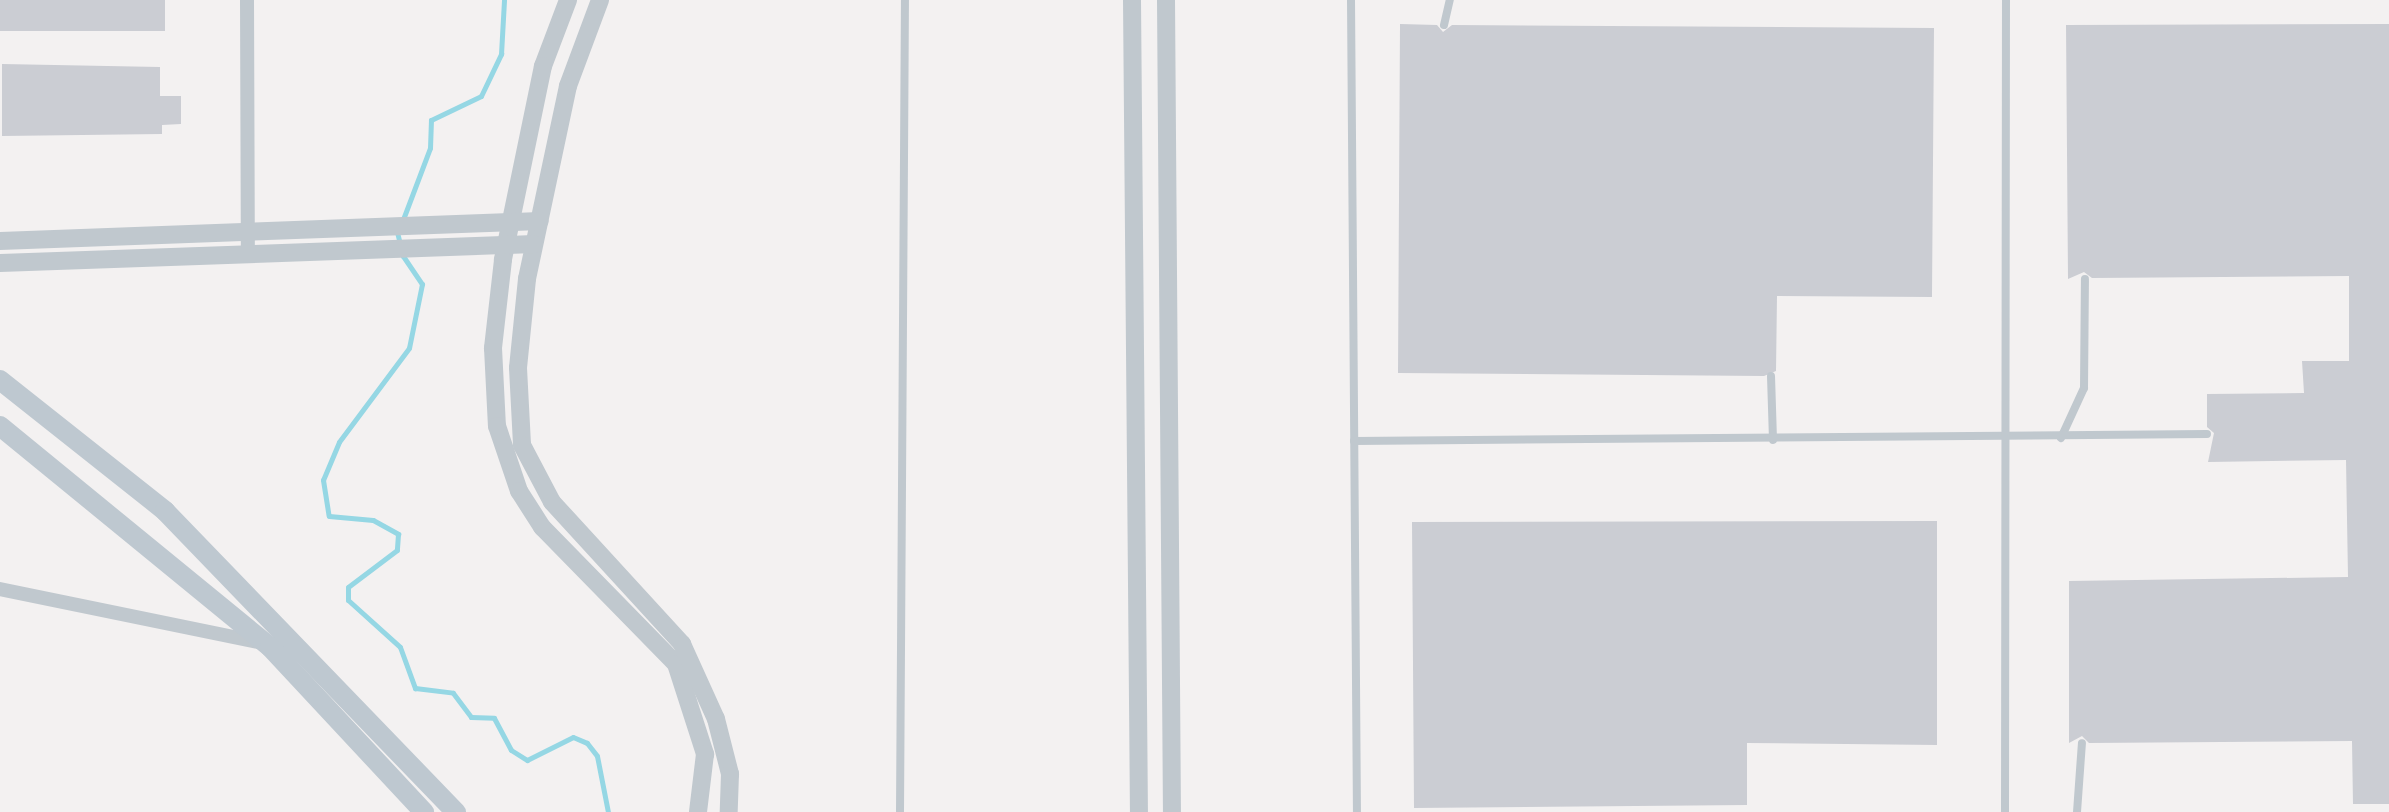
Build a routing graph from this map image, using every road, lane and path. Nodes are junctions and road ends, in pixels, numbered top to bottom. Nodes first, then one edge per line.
1 (247, 0) edge
2 (568, 0) edge
3 (600, 0) edge
4 (905, 0) edge
5 (1132, 0) edge
6 (1166, 0) edge
7 (1351, 0) edge
8 (1450, 0) edge
9 (2006, 0) edge
10 (1444, 25) dead end
11 (540, 221) junction
12 (510, 222) junction
13 (248, 232) junction
14 (0, 242) edge
15 (534, 244) junction
16 (506, 245) junction
17 (248, 254) junction
18 (0, 263) edge
19 (2085, 278) dead end
20 (1772, 376) dead end
21 (0, 380) edge
22 (0, 426) edge
23 (2208, 434) dead end
24 (2060, 438) junction
25 (1772, 440) junction
26 (2005, 440) junction
27 (1354, 441) junction
28 (95, 456) junction
29 (74, 484) junction
30 (0, 589) edge
31 (266, 644) junction
32 (2082, 742) dead end
33 (424, 812) edge
34 (456, 812) edge
35 (698, 812) edge
36 (729, 812) edge
37 (900, 812) edge
38 (1138, 812) edge
39 (1172, 812) edge
40 (1357, 812) edge
41 (2005, 812) edge
42 (2077, 812) edge

1 - 13 street
2 - 12 street
3 - 11 street
4 - 37 lane
5 - 38 street
6 - 39 street
7 - 27 lane
8 - 10 lane
9 - 26 lane
11 - 12 street
11 - 15 street
12 - 13 street
12 - 16 street
13 - 14 street
13 - 17 street
15 - 16 street
15 - 36 street
16 - 17 street
16 - 35 street
17 - 18 street
19 - 24 lane
20 - 25 lane
21 - 28 main road
22 - 29 main road
23 - 24 lane
24 - 26 lane
25 - 26 lane
25 - 27 lane
26 - 41 lane
27 - 40 lane
28 - 29 main road
28 - 34 main road
29 - 31 main road
30 - 31 street
31 - 33 main road
32 - 42 lane

